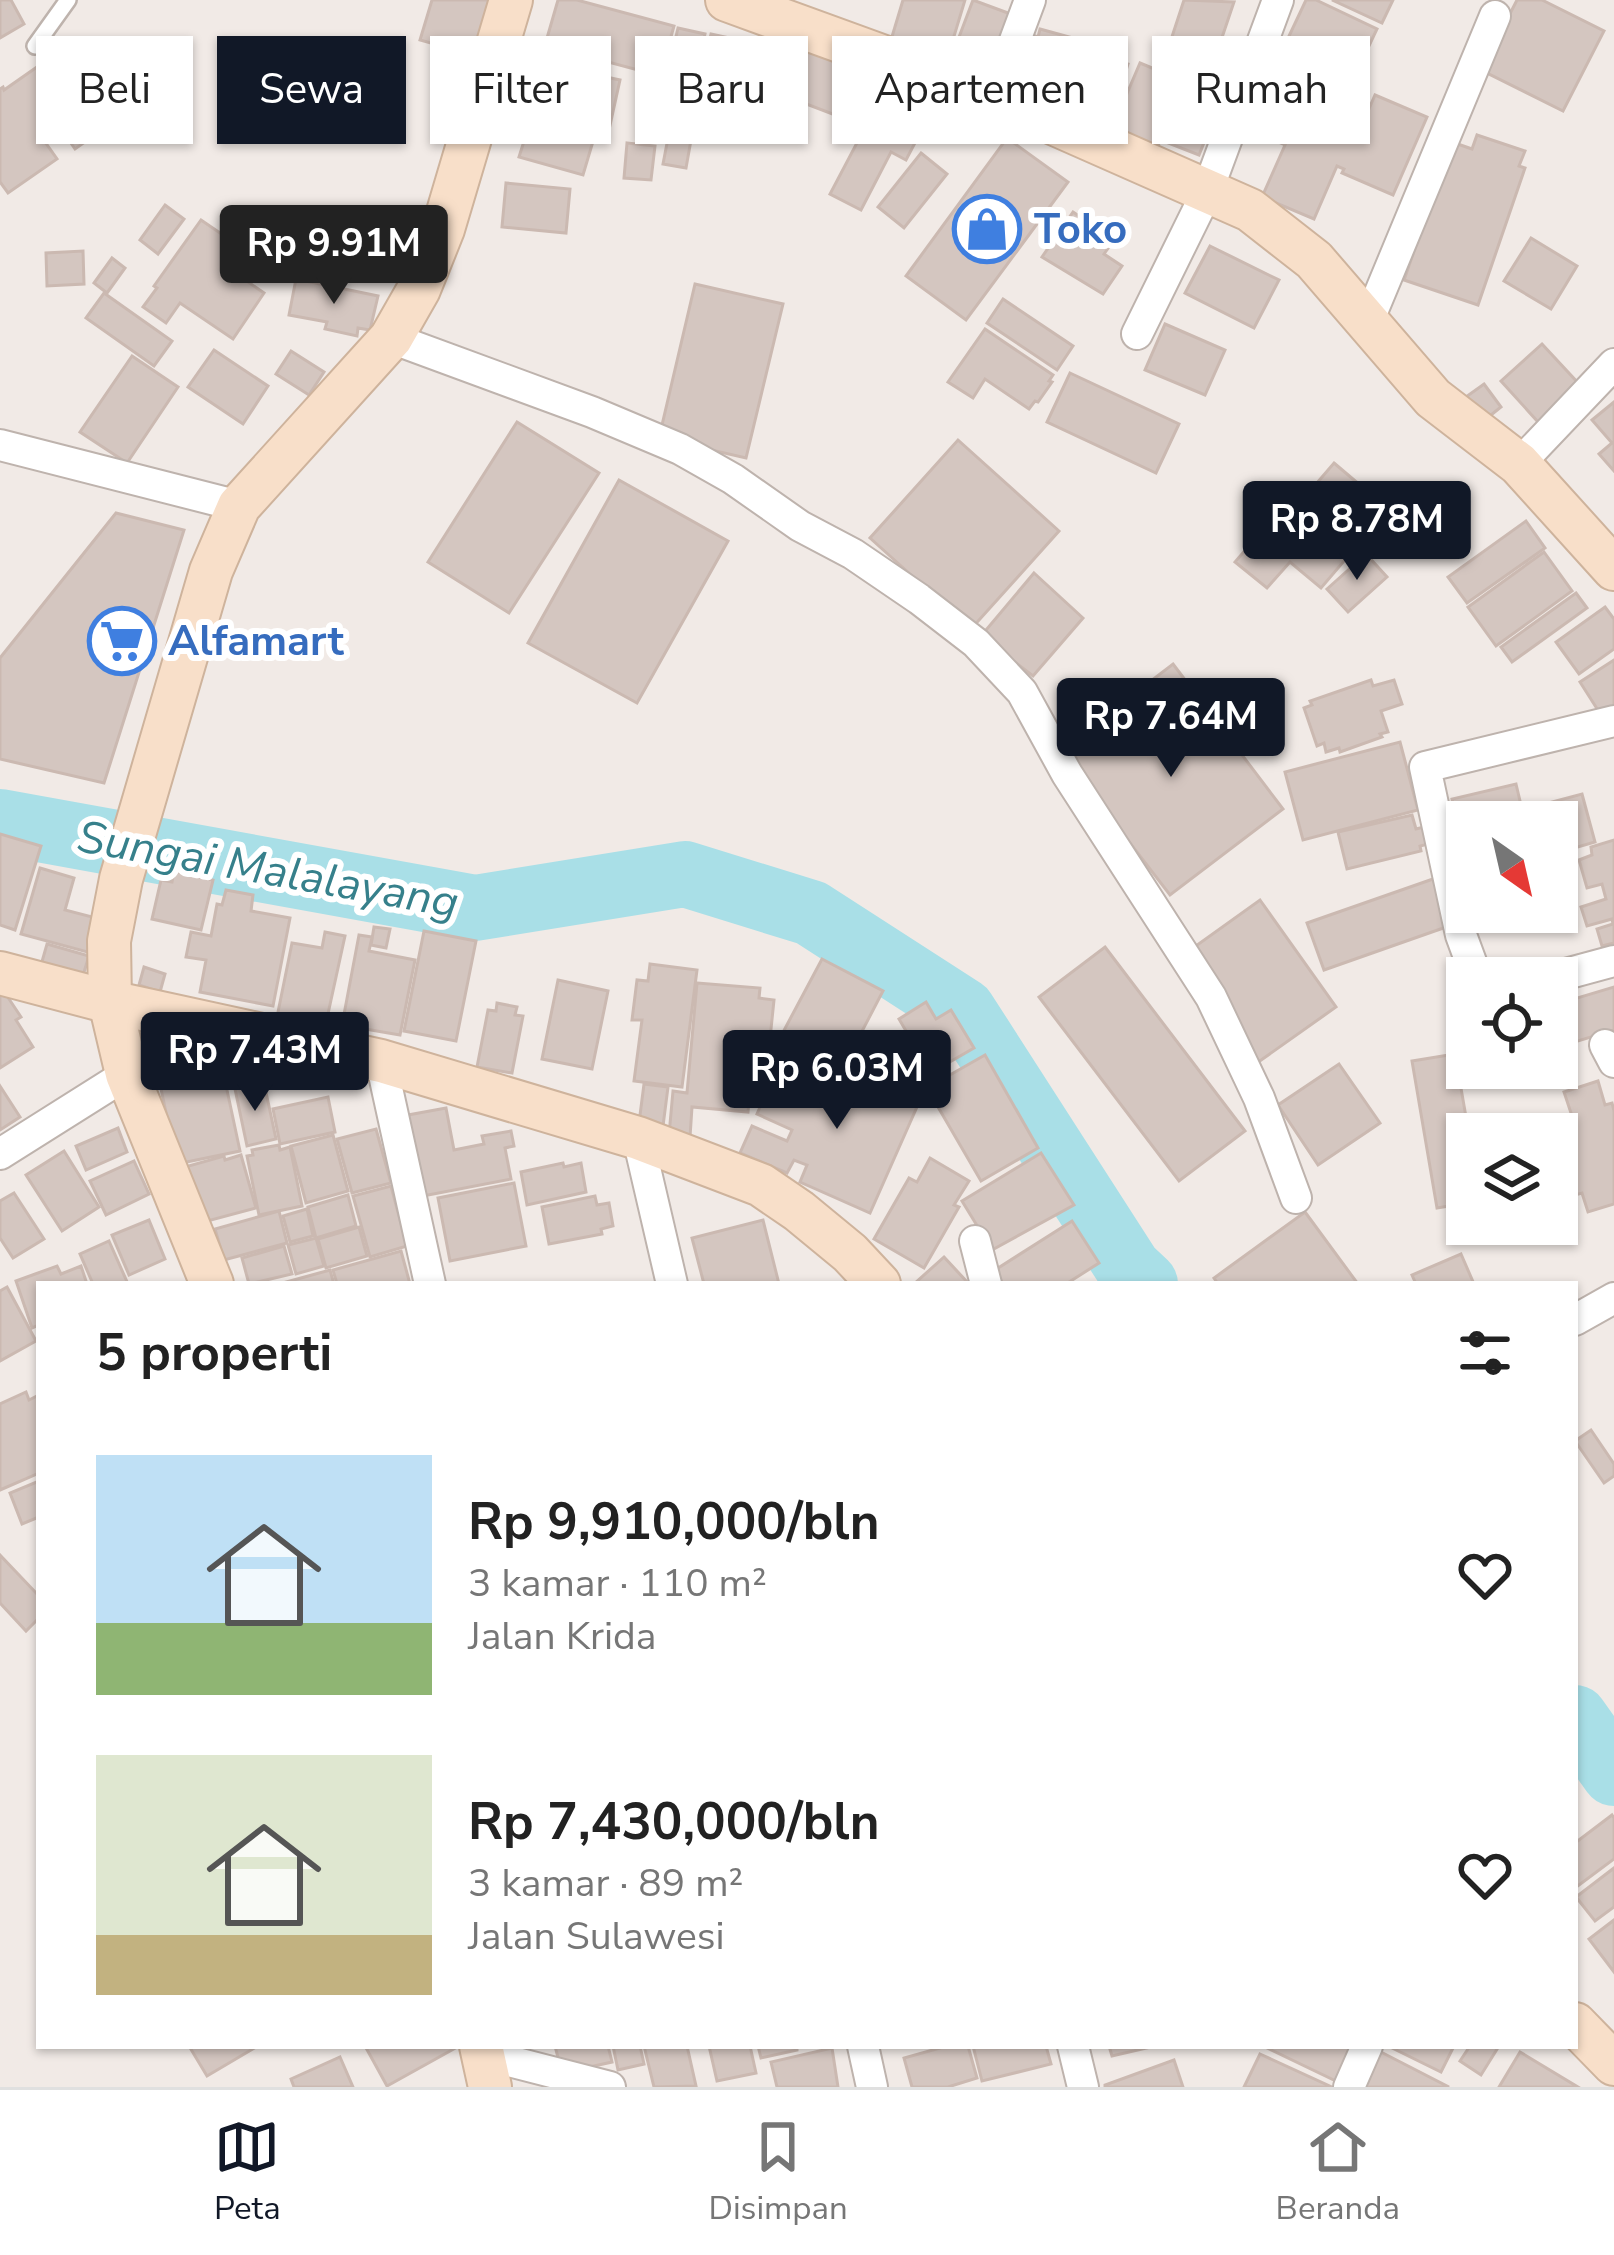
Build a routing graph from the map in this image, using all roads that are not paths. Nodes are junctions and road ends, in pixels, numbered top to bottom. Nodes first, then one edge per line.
1 (68, 0) edge
2 (511, 0) edge
3 (727, 0) edge
4 (1030, 0) edge
5 (1278, 0) edge
6 (785, 10) edge
7 (1496, 16) dead end
8 (847, 36) edge
9 (1017, 36) edge
10 (35, 46) dead end
11 (1099, 144) edge
12 (1207, 192) junction
13 (1367, 324) junction
14 (1137, 334) dead end
15 (391, 338) junction
16 (1614, 364) edge
17 (0, 445) edge
18 (1519, 464) junction
19 (239, 506) junction
20 (1614, 569) edge
21 (1614, 721) edge
22 (1469, 957) edge
23 (1614, 961) edge
24 (1578, 971) edge
25 (0, 973) edge
26 (110, 1002) junction
27 (381, 1060) junction
28 (127, 1074) junction
29 (638, 1138) junction
30 (0, 1154) edge
31 (1296, 1198) dead end
32 (975, 1241) dead end
33 (211, 1281) edge
34 (429, 1281) edge
35 (672, 1281) edge
36 (876, 1281) edge
37 (985, 1281) edge
38 (1614, 1298) edge
39 (1578, 1318) edge
40 (1578, 2027) edge
41 (864, 2049) edge
42 (1074, 2049) edge
43 (1366, 2049) edge
44 (1614, 2064) edge
45 (486, 2072) edge
46 (610, 2087) edge
47 (872, 2087) edge
48 (1083, 2087) edge
49 (1349, 2087) edge

1 - 10 lane
2 - 15 street
3 - 6 street
4 - 9 street
5 - 12 street
6 - 8 street
7 - 13 street
11 - 12 street
12 - 13 street
12 - 14 street
13 - 18 street
15 - 19 street
15 - 31 street
16 - 18 street
17 - 19 street
18 - 20 street
19 - 26 street
21 - 22 street
23 - 24 street
25 - 26 street
26 - 27 street
26 - 28 street
27 - 29 street
27 - 34 street
28 - 30 street
28 - 33 street
29 - 35 street
29 - 36 street
32 - 37 street
38 - 39 street
40 - 44 street
41 - 47 street
42 - 48 street
43 - 49 street
45 - 46 street

